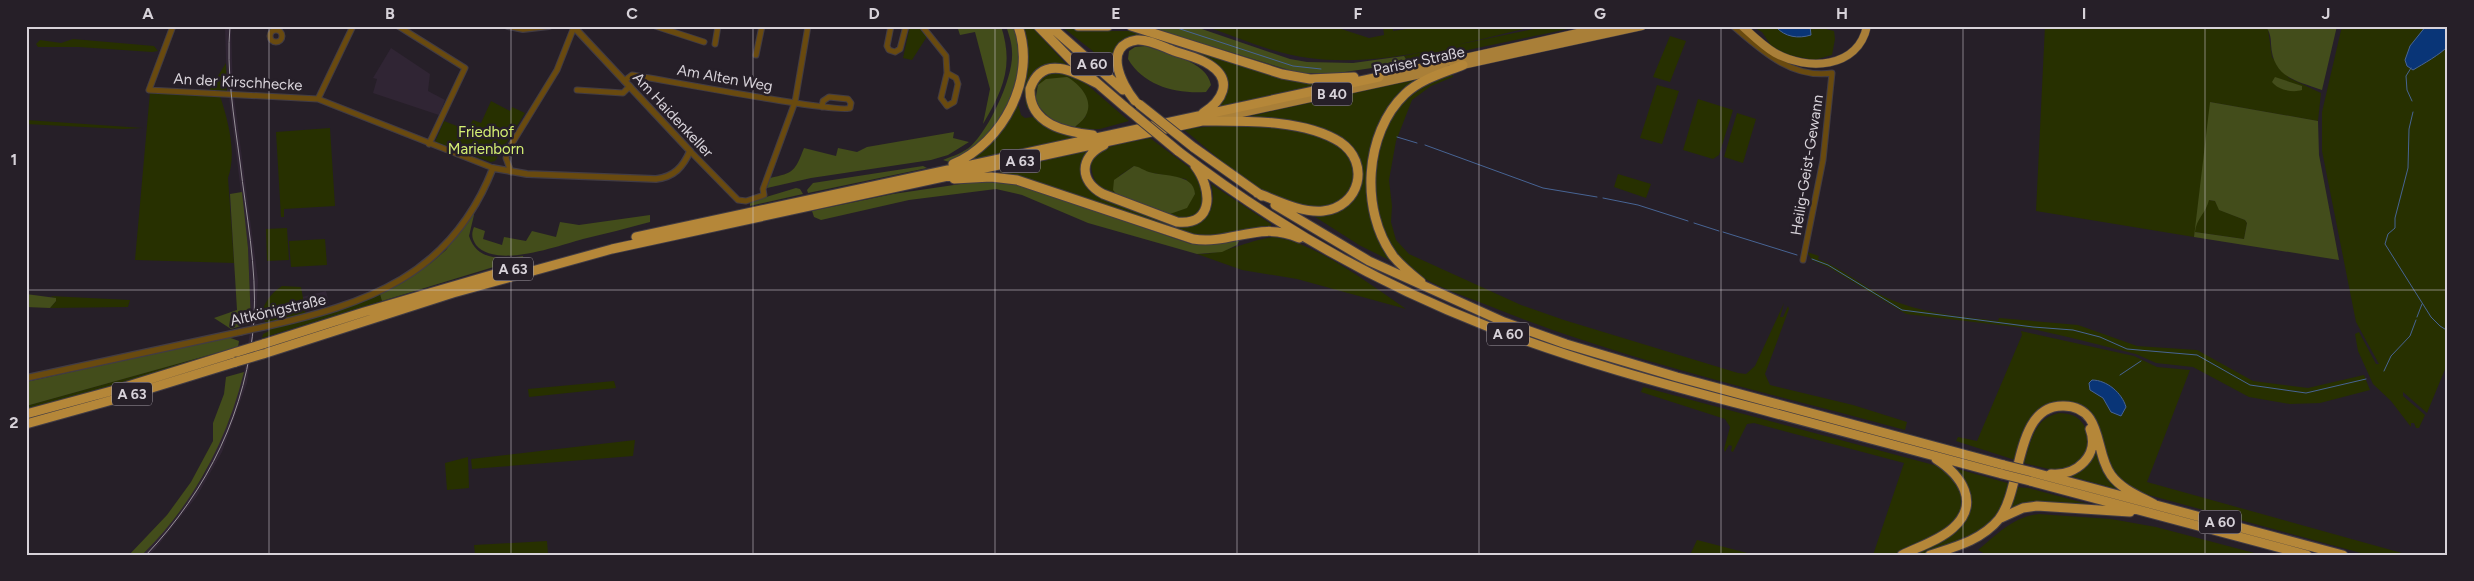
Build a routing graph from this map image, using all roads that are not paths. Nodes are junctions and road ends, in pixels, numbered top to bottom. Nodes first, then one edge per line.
1 (173, 26) edge
2 (286, 26) edge
3 (353, 26) edge
4 (398, 26) edge
5 (510, 26) edge
6 (549, 26) edge
7 (656, 26) edge
8 (718, 26) edge
9 (762, 26) edge
10 (808, 26) edge
11 (891, 26) edge
12 (906, 26) edge
13 (922, 26) edge
14 (1018, 26) edge
15 (1038, 26) edge
16 (1050, 26) edge
17 (1078, 26) edge
18 (1108, 26) edge
19 (1131, 26) edge
20 (1588, 26) edge
21 (1609, 26) edge
22 (1642, 26) edge
23 (1733, 26) edge
24 (1742, 26) edge
25 (1867, 26) edge
26 (574, 27) edge
27 (281, 33) dead end
28 (1547, 40) junction
29 (704, 42) dead end
30 (715, 44) dead end
31 (756, 55) dead end
32 (1463, 65) junction
33 (947, 74) junction
34 (1379, 76) junction
35 (624, 81) junction
36 (1098, 84) junction
37 (630, 86) junction
38 (577, 90) dead end
39 (318, 99) junction
40 (795, 102) junction
41 (1137, 102) junction
42 (822, 108) junction
43 (1200, 119) junction
44 (1101, 136) junction
45 (1114, 140) junction
46 (429, 144) junction
47 (690, 151) junction
48 (1188, 158) junction
49 (496, 169) junction
50 (510, 172) junction
51 (927, 177) junction
52 (1257, 193) junction
53 (1343, 259) junction
54 (1803, 260) dead end
55 (1445, 297) junction
56 (263, 349) junction
57 (26, 378) edge
58 (1748, 401) junction
59 (26, 414) edge
60 (26, 424) edge
61 (1927, 454) junction
62 (2020, 461) junction
63 (2003, 469) junction
64 (2031, 476) junction
65 (2154, 504) junction
66 (2150, 514) junction
67 (1998, 520) junction
68 (1902, 555) edge
69 (1930, 555) edge
70 (2307, 555) edge
71 (2343, 555) edge

1 - 39 street, An der Kirschhecke
2 - 27 street
3 - 39 street
4 - 46 street
5 - 6 street
7 - 29 street
8 - 30 street
9 - 31 street
10 - 40 street
11 - 12 street
13 - 33 street
14 - 51 highway
15 - 36 highway, A 60
16 - 41 highway, A 60
17 - 18 highway
19 - 34 highway
20 - 28 highway
21 - 28 highway, Pariser Straße
22 - 32 highway, Pariser Straße / B 40
23 - 54 street, Heilig-Geist-Gewann
24 - 25 highway
26 - 35 street, Am Haidenkeller
26 - 50 street
28 - 34 highway, Pariser Straße
32 - 43 highway, Pariser Straße / B 40
32 - 55 highway
33 - 33 street
34 - 43 highway, A 63
35 - 37 street, Am Haidenkeller
35 - 40 street, Am Alten Weg
36 - 44 highway
36 - 48 highway, A 60, bridge
37 - 38 street
37 - 47 street, Am Haidenkeller
39 - 46 street, An der Kirschhecke
40 - 42 street, Am Alten Weg
40 - 47 street, Am Haidenkeller
41 - 43 highway
41 - 52 highway, A 60, bridge
42 - 42 street, Am Alten Weg
43 - 44 highway, A 63
43 - 45 highway, A 63
43 - 52 highway
44 - 51 highway, A 63
45 - 48 highway
45 - 51 highway, A 63
46 - 49 street, An der Kirschhecke
47 - 50 street
48 - 53 highway, A 60
49 - 50 street
49 - 57 street, Altkönigstraße, bridge
51 - 53 highway
51 - 56 highway, A 63
52 - 55 highway, A 60
53 - 58 highway, A 60
55 - 58 highway, A 60
56 - 59 highway, A 63, bridge
56 - 60 highway, A 63, bridge
58 - 61 highway, A 60
58 - 63 highway, A 60
61 - 63 highway, A 60
61 - 68 highway
62 - 64 highway
62 - 65 highway
62 - 67 highway
63 - 64 highway, A 60, bridge
64 - 65 highway, A 60
64 - 66 highway, A 60
65 - 71 highway, A 60
66 - 67 highway
66 - 70 highway, A 60
67 - 69 highway

